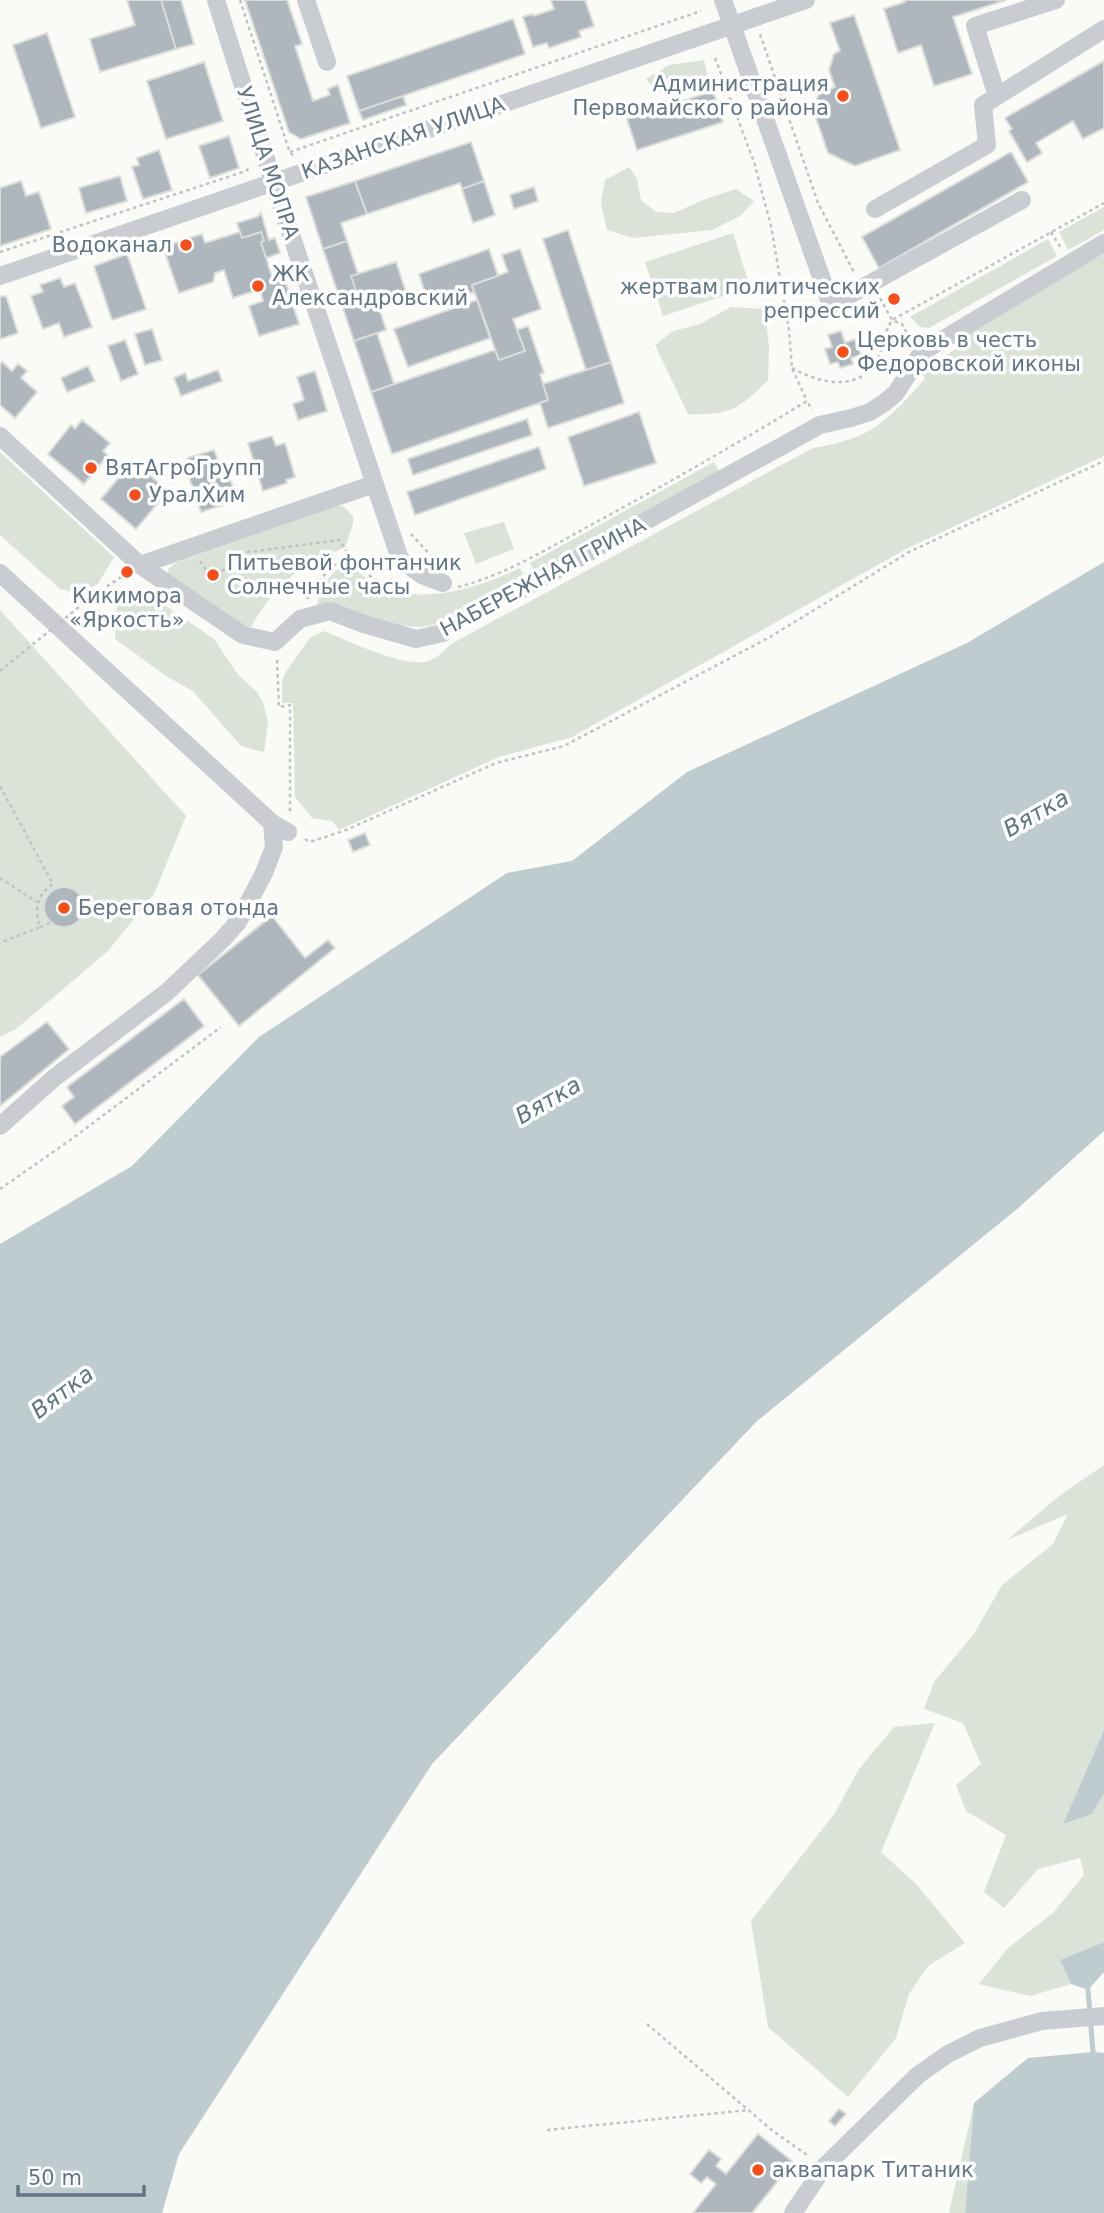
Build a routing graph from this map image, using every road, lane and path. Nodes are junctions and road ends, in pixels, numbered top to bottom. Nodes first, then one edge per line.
1 (216, 0) edge
2 (240, 0) edge
3 (306, 0) edge
4 (723, 0) edge
5 (806, 0) edge
6 (1056, 0) edge
7 (701, 11) dead end
8 (732, 26) junction
9 (758, 26) dead end
10 (1104, 29) edge
11 (715, 58) dead end
12 (327, 62) dead end
13 (997, 96) junction
14 (290, 152) junction
15 (294, 158) dead end
16 (256, 160) dead end
17 (273, 181) junction
18 (1021, 200) dead end
19 (1104, 203) edge
20 (875, 209) dead end
21 (1051, 232) junction
22 (1104, 243) edge
23 (0, 252) edge
24 (1063, 252) dead end
25 (0, 276) edge
26 (871, 283) junction
27 (892, 320) junction
28 (909, 338) dead end
29 (792, 368) junction
30 (807, 401) junction
31 (820, 425) junction
32 (0, 436) edge
33 (1104, 461) edge
34 (374, 484) junction
35 (409, 527) dead end
36 (194, 552) dead end
37 (220, 554) dead end
38 (233, 555) junction
39 (348, 556) junction
40 (140, 565) junction
41 (0, 573) edge
42 (448, 575) junction
43 (522, 589) joint
44 (418, 590) dead end
45 (95, 594) dead end
46 (300, 619) junction
47 (443, 633) joint
48 (0, 671) edge
49 (278, 671) dead end
50 (0, 786) edge
51 (291, 789) dead end
52 (272, 823) junction
53 (288, 832) dead end
54 (310, 842) dead end
55 (0, 878) edge
56 (53, 884) junction
57 (55, 889) dead end
58 (37, 902) junction
59 (52, 922) dead end
60 (40, 927) junction
61 (0, 943) edge
62 (221, 1027) dead end
63 (0, 1126) edge
64 (0, 1189) edge
65 (1104, 2016) edge
66 (647, 2024) dead end
67 (749, 2110) junction
68 (547, 2130) dead end
69 (824, 2167) junction
70 (793, 2213) edge

1 - 17 street, УЛИЦА МОПРА
2 - 14 path
3 - 12 street
4 - 8 street
5 - 8 street, КАЗАНСКАЯ УЛИЦА
6 - 13 street
7 - 14 path
8 - 17 street, КАЗАНСКАЯ УЛИЦА
8 - 26 street
9 - 26 path
10 - 13 street
11 - 29 path
13 - 20 street
14 - 15 path
16 - 23 path
17 - 25 street, КАЗАНСКАЯ УЛИЦА
17 - 34 street, УЛИЦА МОПРА
18 - 26 street
19 - 21 path
21 - 24 path
21 - 27 path
22 - 31 street, НАБЕРЕЖНАЯ ГРИНА
26 - 27 path
27 - 28 path
27 - 29 path
29 - 30 path
30 - 31 path
30 - 42 path
31 - 43 street, НАБЕРЕЖНАЯ ГРИНА
32 - 40 street
33 - 54 path
34 - 40 street
34 - 42 street, УЛИЦА МОПРА
35 - 42 path
36 - 38 path
37 - 38 path
38 - 39 path
39 - 44 path
39 - 46 path
40 - 46 street
41 - 52 street
43 - 47 path, НАБЕРЕЖНАЯ ГРИНА
45 - 48 path, bridge
46 - 47 street, НАБЕРЕЖНАЯ ГРИНА
49 - 51 path
50 - 56 path
52 - 53 street
52 - 63 street
55 - 58 path
56 - 57 path
56 - 58 path
58 - 60 path
59 - 60 path
60 - 61 path
62 - 64 path
65 - 69 street
66 - 67 path
67 - 68 path
67 - 69 path
69 - 70 street

